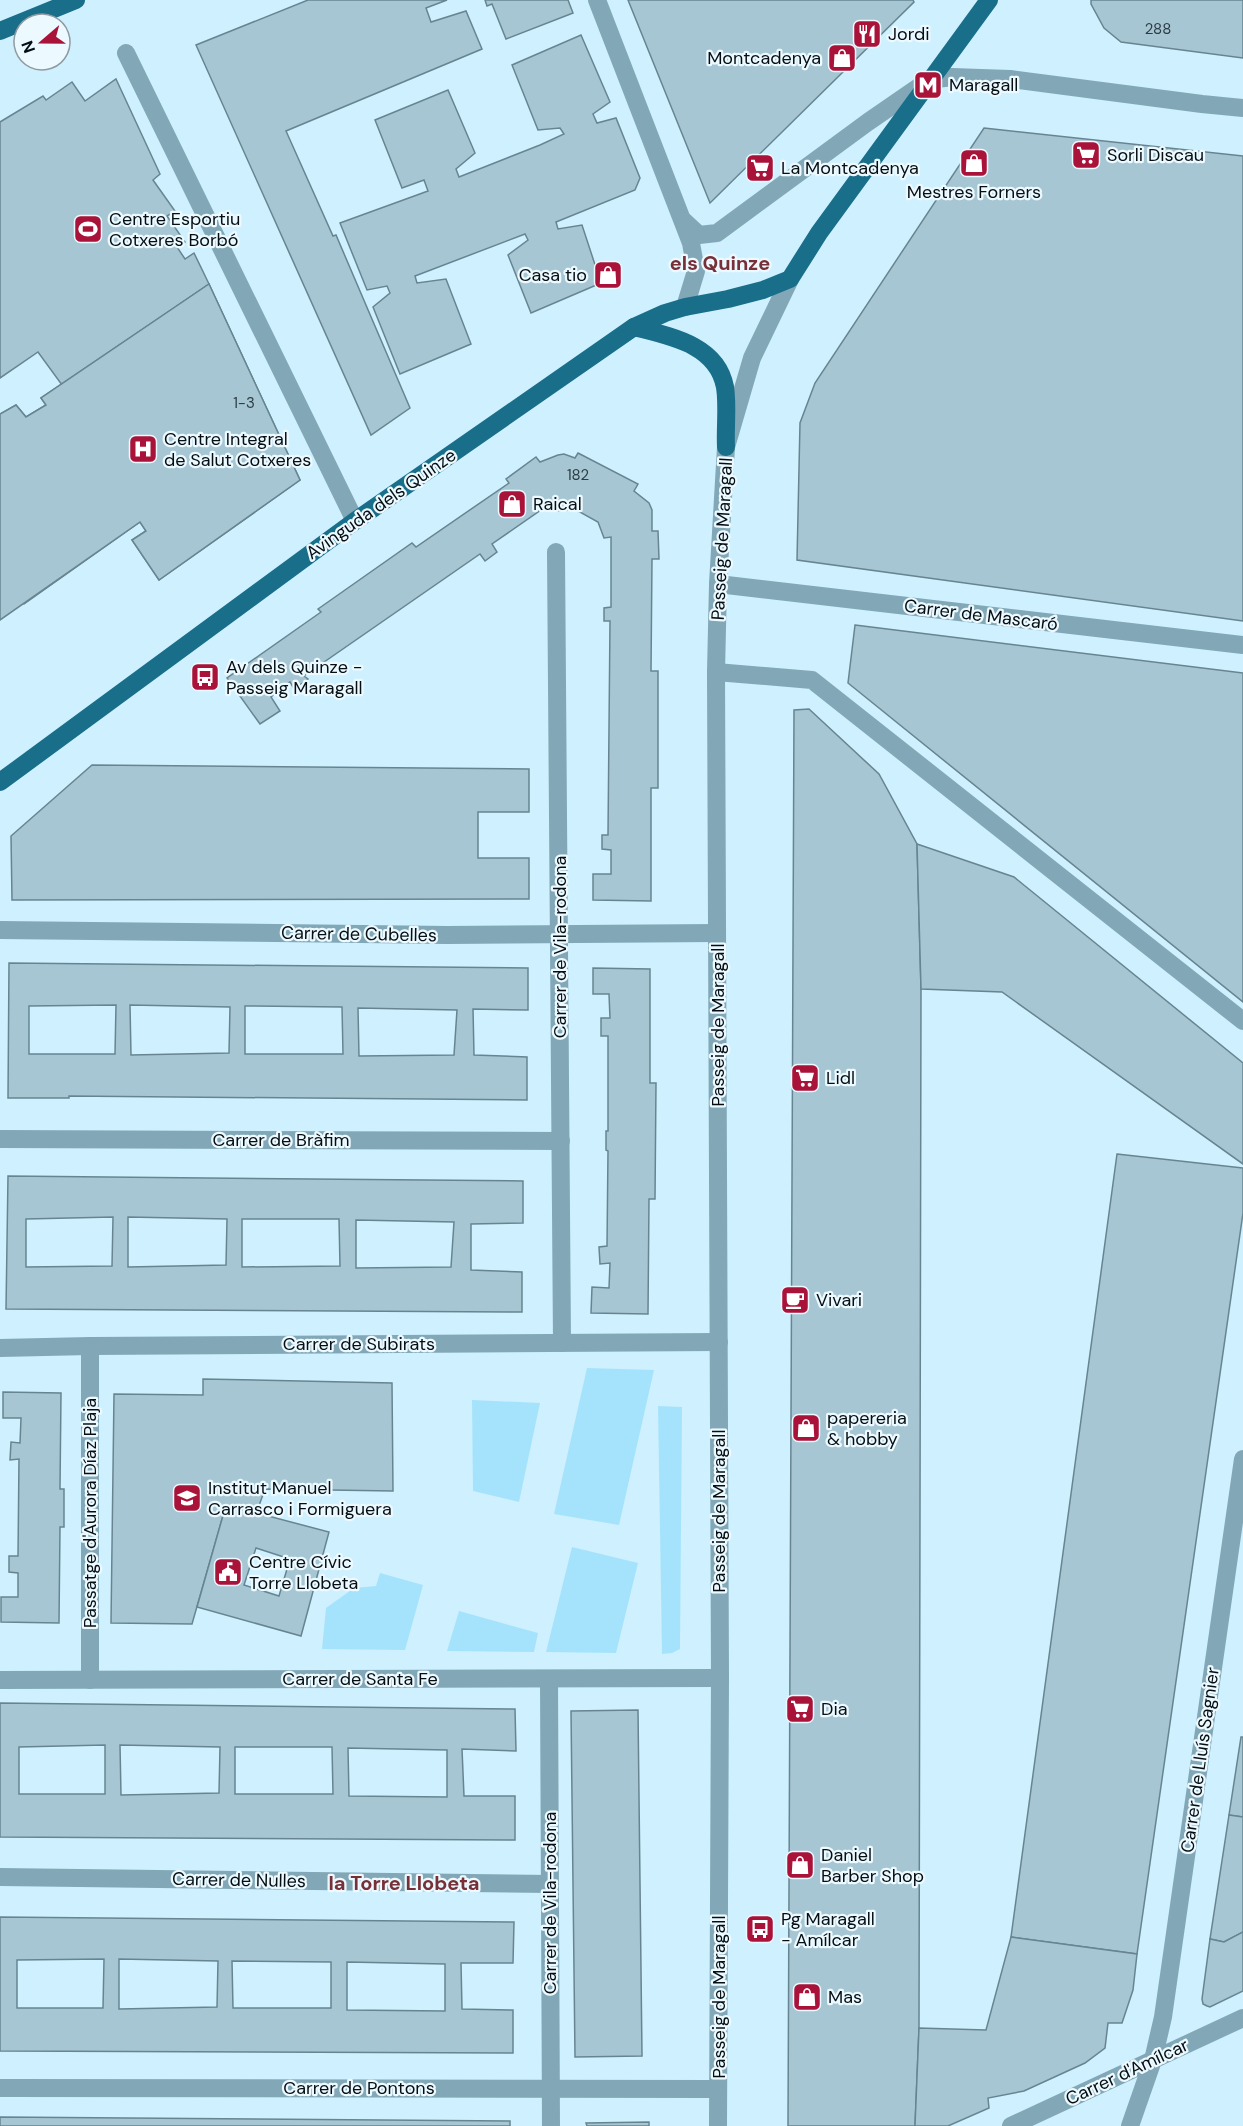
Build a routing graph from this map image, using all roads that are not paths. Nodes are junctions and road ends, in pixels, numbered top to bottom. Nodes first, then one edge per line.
1 (76, 0) edge
2 (597, 0) edge
3 (989, 0) edge
4 (0, 31) edge
5 (126, 53) dead end
6 (929, 80) junction
7 (1243, 108) edge
8 (684, 221) junction
9 (790, 279) junction
10 (685, 307) junction
11 (634, 327) junction
12 (726, 447) junction
13 (355, 521) junction
14 (556, 552) dead end
15 (718, 584) junction
16 (1243, 645) edge
17 (716, 672) junction
18 (0, 782) edge
19 (0, 930) edge
20 (717, 933) junction
21 (560, 934) junction
22 (1243, 1021) edge
23 (0, 1139) edge
24 (561, 1141) junction
25 (719, 1342) junction
26 (562, 1343) junction
27 (90, 1346) junction
28 (0, 1348) edge
29 (1243, 1459) edge
30 (720, 1678) junction
31 (549, 1679) junction
32 (0, 1680) edge
33 (90, 1680) junction
34 (0, 1876) edge
35 (550, 1884) junction
36 (1243, 2018) edge
37 (1153, 2060) junction
38 (0, 2088) edge
39 (551, 2088) junction
40 (718, 2089) junction
41 (551, 2126) edge
42 (718, 2126) edge
43 (1011, 2126) edge
44 (1130, 2126) edge

1 - 4 main road
2 - 8 street
3 - 6 main road, Passeig de Maragall
5 - 13 street
6 - 7 street
6 - 8 street
6 - 9 main road, Passeig de Maragall
8 - 10 street
9 - 10 main road, Avinguda dels Quinze
9 - 12 street, Passeig de Maragall
10 - 11 main road, Avinguda dels Quinze
11 - 12 main road
11 - 13 main road, Avinguda dels Quinze
12 - 15 street, Passeig de Maragall
13 - 18 main road, Avinguda dels Quinze
14 - 21 street, Carrer de Vila-rodona
15 - 16 street, Carrer de Mascaró
15 - 17 street, Passeig de Maragall
17 - 20 street, Passeig de Maragall
17 - 22 street
19 - 21 street, Carrer de Cubelles
20 - 21 street, Carrer de Cubelles
20 - 25 street, Passeig de Maragall
21 - 24 street, Carrer de Vila-rodona
23 - 24 street, Carrer de Bràfim
24 - 26 street, Carrer de Vila-rodona
25 - 26 street, Carrer de Subirats
25 - 30 street, Passeig de Maragall
26 - 27 street, Carrer de Subirats
27 - 28 street, Carrer de Subirats
27 - 33 street, Passatge d'Aurora Díaz Plaja
29 - 37 street, Carrer de Lluís Sagnier
30 - 31 street, Carrer de Santa Fe
30 - 40 street, Passeig de Maragall
31 - 33 street, Carrer de Santa Fe
31 - 35 street, Carrer de Vila-rodona
32 - 33 street, Carrer de Santa Fe
34 - 35 street, Carrer de Nulles
35 - 39 street, Carrer de Vila-rodona
36 - 37 street, Carrer d'Amílcar
37 - 43 street, Carrer d'Amílcar
37 - 44 street, Carrer de Lluís Sagnier
38 - 39 street, Carrer de Pontons
39 - 40 street, Carrer de Pontons
39 - 41 street, Carrer de Vila-rodona
40 - 42 street, Passeig de Maragall

